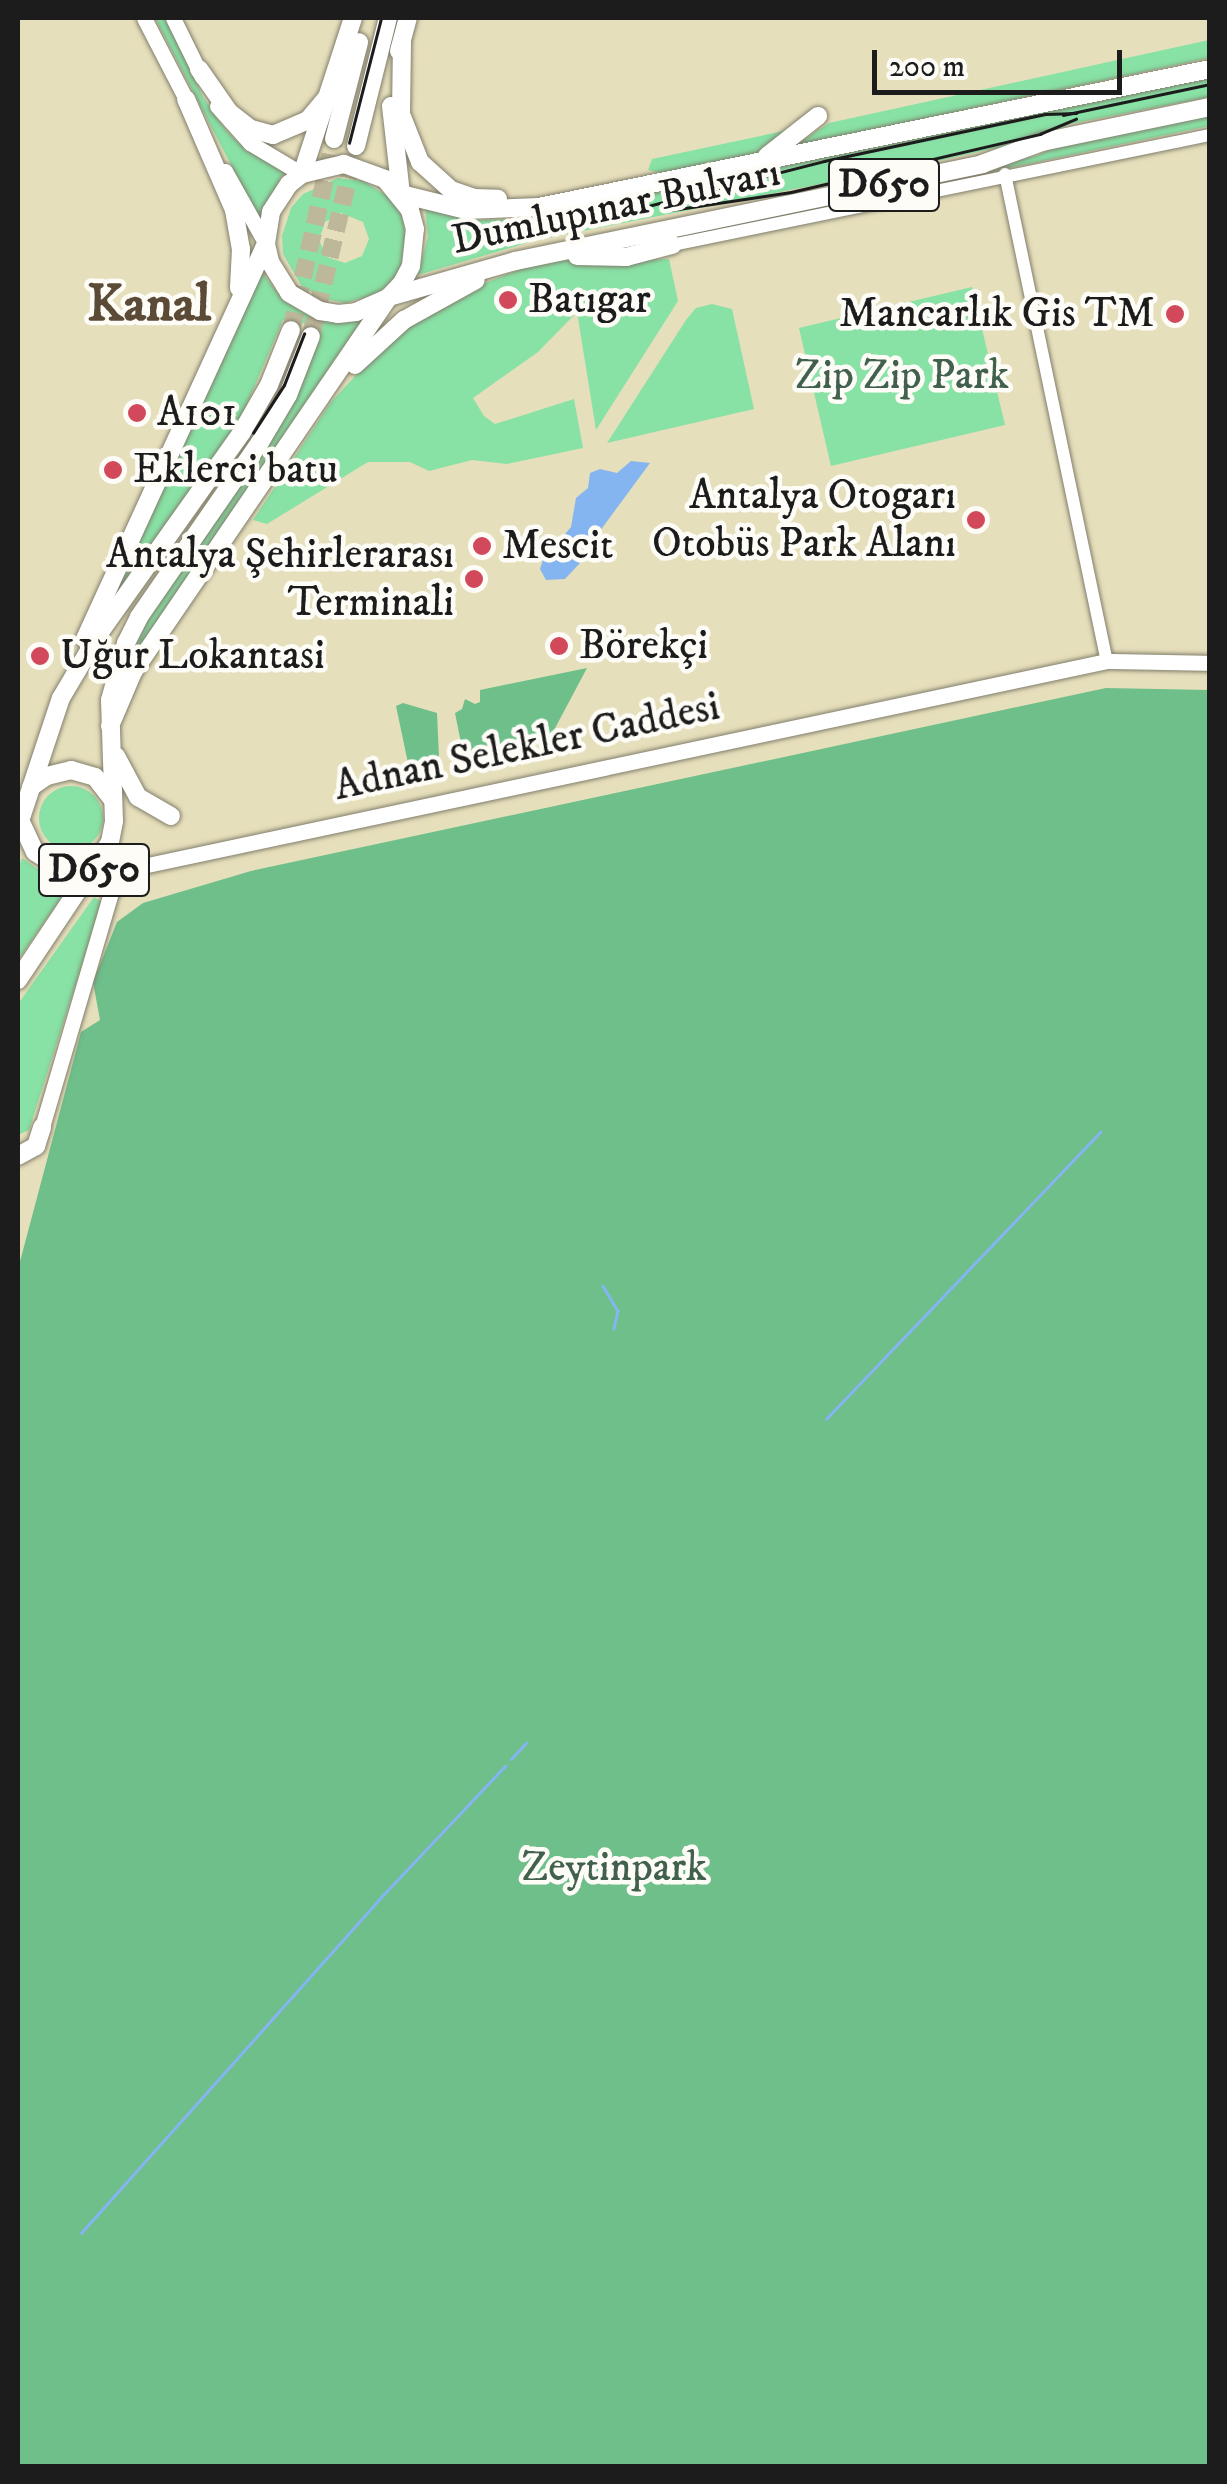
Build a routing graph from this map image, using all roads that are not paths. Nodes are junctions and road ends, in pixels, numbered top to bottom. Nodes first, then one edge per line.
1 (144, 18) edge
2 (173, 18) edge
3 (354, 18) edge
4 (365, 18) edge
5 (388, 18) edge
6 (408, 18) edge
7 (402, 42) junction
8 (199, 69) junction
9 (1210, 69) edge
10 (333, 90) junction
11 (186, 99) junction
12 (1210, 107) edge
13 (818, 116) dead end
14 (1210, 135) edge
15 (334, 139) tunnel mouth
16 (356, 146) tunnel mouth
17 (762, 160) junction
18 (982, 164) junction
19 (302, 174) junction
20 (1005, 174) junction
21 (956, 184) junction
22 (401, 194) junction
23 (566, 200) junction
24 (266, 244) junction
25 (672, 245) joint
26 (556, 254) junction
27 (515, 261) junction
28 (389, 296) junction
29 (238, 298) junction
30 (291, 330) tunnel mouth
31 (311, 336) tunnel mouth
32 (329, 389) junction
33 (1107, 661) junction
34 (1210, 663) edge
35 (61, 698) junction
36 (110, 734) junction
37 (24, 786) edge
38 (113, 801) junction
39 (171, 816) dead end
40 (18, 822) edge
41 (102, 857) junction
42 (18, 980) edge
43 (42, 1128) junction
44 (18, 1144) edge
45 (18, 1156) edge

1 - 11 main road
2 - 8 main road
3 - 10 highway
4 - 15 highway
5 - 16 highway
6 - 7 highway
7 - 22 highway
7 - 23 highway
8 - 10 highway
8 - 19 main road
9 - 17 highway, Dumlupınar Bulvarı / D650
10 - 19 highway
11 - 24 main road
11 - 29 highway
12 - 18 highway, Dumlupınar Bulvarı / D650
13 - 17 highway
14 - 20 street
17 - 23 highway, Dumlupınar Bulvarı / D650
18 - 21 highway
18 - 26 highway, Dumlupınar Bulvarı / D650
19 - 22 highway
19 - 24 highway
20 - 21 street
20 - 33 street
21 - 25 street
22 - 23 highway, Dumlupınar Bulvarı / D650
22 - 28 highway
24 - 28 highway
24 - 29 highway
25 - 26 highway
26 - 27 highway, Dumlupınar Bulvarı / D650
27 - 28 highway, Dumlupınar Bulvarı / D650
27 - 32 highway
28 - 32 highway
29 - 35 highway
30 - 35 highway, D650
31 - 36 highway, D650
32 - 36 highway
33 - 34 main road, Adnan Selekler Caddesi
33 - 43 main road, Adnan Selekler Caddesi
35 - 37 highway, D650
36 - 38 highway, D650
36 - 39 highway
37 - 38 highway
37 - 40 highway, D650
38 - 41 highway, D650
40 - 41 highway
41 - 42 highway, D650
43 - 44 highway
43 - 45 highway

